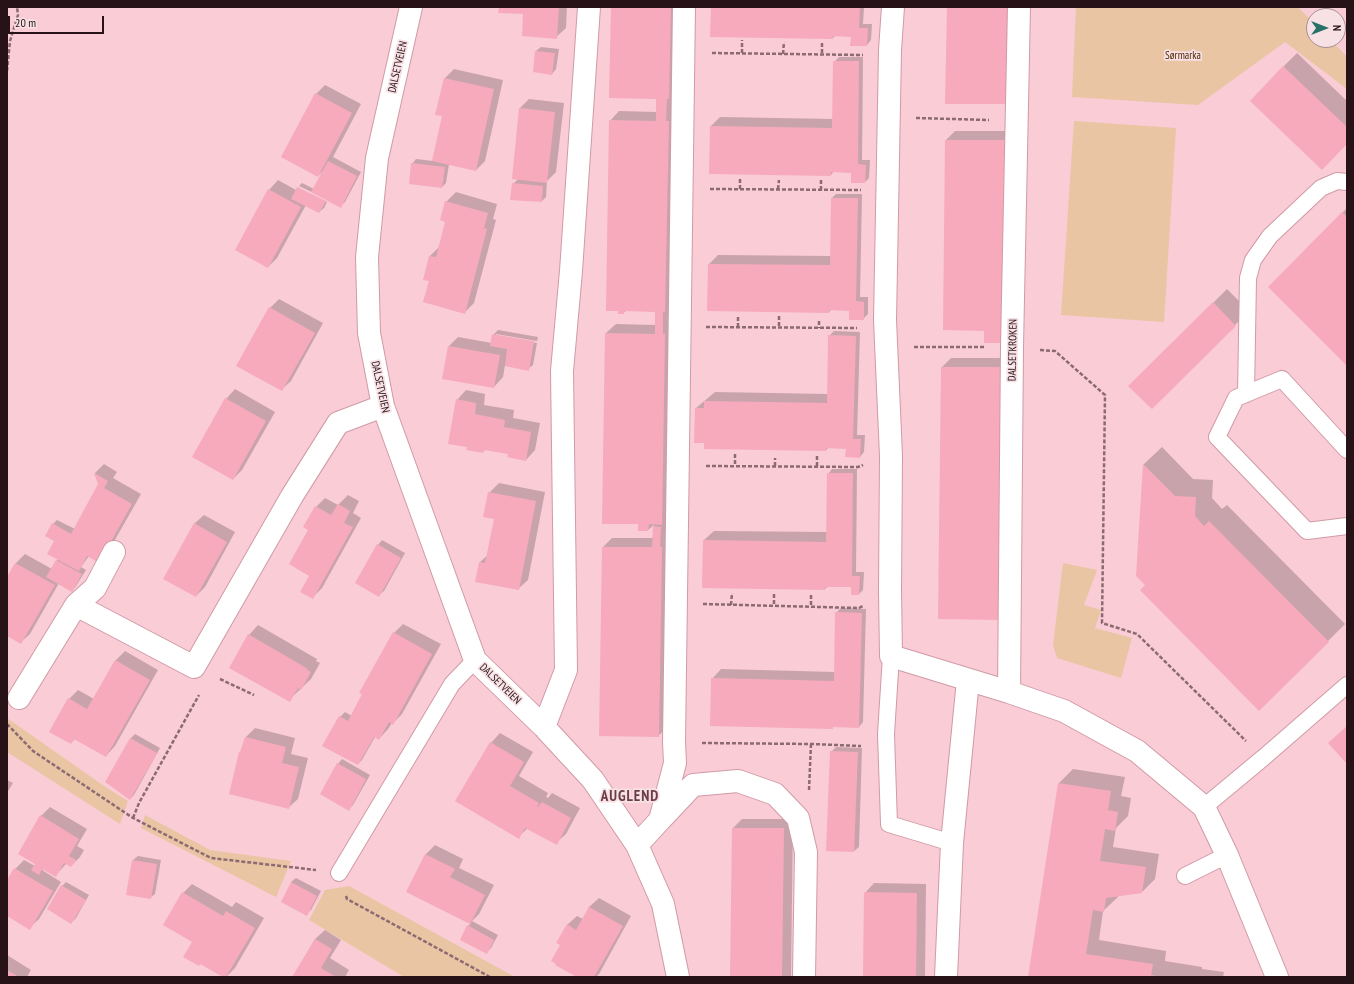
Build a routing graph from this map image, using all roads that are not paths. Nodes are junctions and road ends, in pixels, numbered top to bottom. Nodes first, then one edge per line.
1 (411, 7) edge
2 (588, 7) edge
3 (684, 7) edge
4 (893, 7) edge
5 (1020, 7) edge
6 (1347, 182) edge
7 (1246, 394) junction
8 (383, 406) junction
9 (1347, 450) edge
10 (1347, 526) edge
11 (114, 552) dead end
12 (76, 604) junction
13 (891, 656) junction
14 (475, 660) junction
15 (968, 680) junction
16 (1347, 685) edge
17 (1009, 692) junction
18 (19, 698) dead end
19 (544, 726) junction
20 (1204, 807) junction
21 (660, 820) junction
22 (952, 843) junction
23 (637, 845) junction
24 (1227, 855) junction
25 (339, 872) road end
26 (1185, 876) dead end
27 (678, 977) edge
28 (804, 977) edge
29 (946, 977) edge
30 (1277, 977) edge

1 - 8 street, DALSETVEIEN
2 - 19 street
3 - 21 street
4 - 13 street
5 - 17 street, DALSETKROKEN
6 - 7 lane
7 - 9 lane
7 - 10 lane
8 - 12 street
8 - 14 street, DALSETVEIEN
11 - 12 street
12 - 18 street
13 - 15 street
13 - 22 lane
14 - 19 street, DALSETVEIEN
14 - 25 lane
15 - 17 street
15 - 22 street
16 - 20 lane
17 - 20 street
19 - 23 street, DALSETVEIEN
20 - 24 street
21 - 23 street
21 - 28 street
22 - 29 street
23 - 27 street, DALSETVEIEN
24 - 26 lane
24 - 30 street

